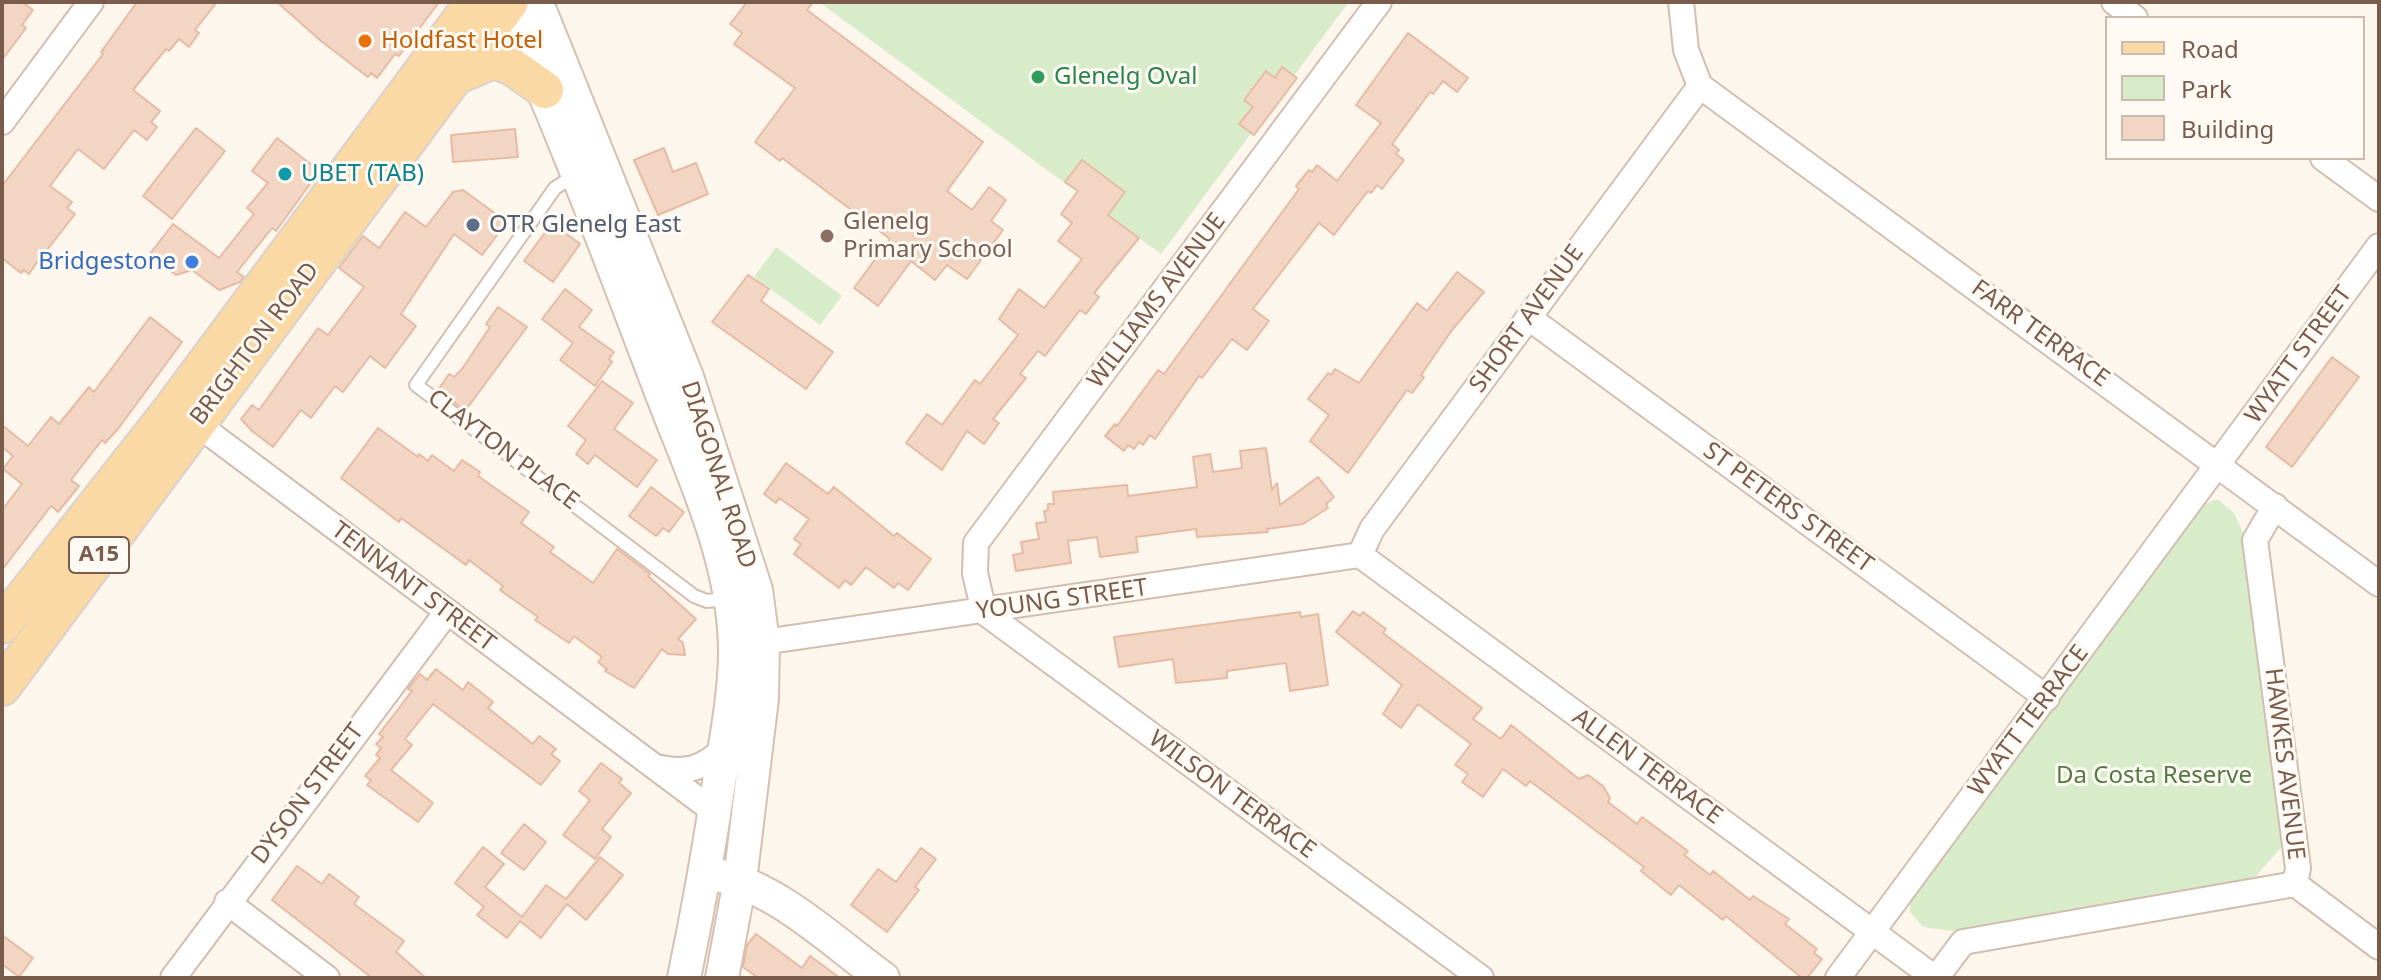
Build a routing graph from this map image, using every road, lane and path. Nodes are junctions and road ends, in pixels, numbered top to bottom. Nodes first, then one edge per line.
1 (91, 2) edge
2 (1379, 2) edge
3 (1681, 2) edge
4 (2114, 2) edge
5 (504, 3) edge
6 (2132, 16) edge
7 (456, 76) junction
8 (1700, 86) junction
9 (545, 90) junction
10 (2, 122) edge
11 (2326, 160) edge
12 (577, 174) junction
13 (2379, 199) edge
14 (2379, 246) edge
15 (1529, 318) junction
16 (185, 414) junction
17 (2219, 464) junction
18 (2275, 506) junction
19 (1360, 555) junction
20 (2379, 584) edge
21 (731, 599) junction
22 (447, 612) junction
23 (984, 612) junction
24 (2, 625) edge
25 (763, 642) junction
26 (2, 687) edge
27 (2047, 698) junction
28 (725, 748) junction
29 (653, 766) junction
30 (715, 812) junction
31 (706, 872) junction
32 (740, 881) junction
33 (2295, 884) junction
34 (227, 902) junction
35 (791, 911) junction
36 (733, 921) junction
37 (1871, 932) junction
38 (2379, 947) edge
39 (173, 978) edge
40 (327, 978) edge
41 (684, 978) edge
42 (722, 978) edge
43 (883, 978) edge
44 (1481, 978) edge
45 (1838, 978) edge
46 (1935, 978) edge

1 - 10 street
2 - 23 street, WILLIAMS AVENUE
3 - 8 street
4 - 6 street
5 - 7 main road, BRIGHTON ROAD / A15
5 - 9 main road, DIAGONAL ROAD
5 - 16 main road, BRIGHTON ROAD / A15
5 - 25 main road, DIAGONAL ROAD
7 - 9 main road
7 - 16 main road, BRIGHTON ROAD / A15
8 - 15 street, SHORT AVENUE
8 - 17 street, FARR TERRACE
9 - 12 main road, DIAGONAL ROAD
11 - 13 street
12 - 21 main road, DIAGONAL ROAD
12 - 21 lane, CLAYTON PLACE
14 - 17 street, WYATT STREET
15 - 19 street, SHORT AVENUE
15 - 27 street, ST PETERS STREET
16 - 22 street, TENNANT STREET
16 - 24 main road, BRIGHTON ROAD / A15
16 - 26 main road, BRIGHTON ROAD / A15
17 - 18 street, FARR TERRACE
17 - 27 street, WYATT TERRACE
18 - 20 street, FARR TERRACE
18 - 33 street, HAWKES AVENUE
19 - 23 street, YOUNG STREET
19 - 37 street, ALLEN TERRACE
21 - 28 main road, DIAGONAL ROAD
22 - 29 street, TENNANT STREET
22 - 34 street, DYSON STREET
23 - 25 street, YOUNG STREET
23 - 44 street, WILSON TERRACE
25 - 32 main road, DIAGONAL ROAD
27 - 37 street, WYATT TERRACE
28 - 29 street
28 - 30 main road, DIAGONAL ROAD
29 - 30 street, TENNANT STREET
30 - 31 main road, DIAGONAL ROAD
31 - 32 main road
31 - 41 main road, DIAGONAL ROAD
32 - 35 main road
32 - 36 main road, DIAGONAL ROAD
33 - 38 street
33 - 46 street, HAWKES AVENUE
34 - 39 street, DYSON STREET
34 - 40 street
35 - 36 main road
35 - 43 main road
36 - 42 main road, DIAGONAL ROAD
37 - 45 street, WYATT TERRACE
37 - 46 street, ALLEN TERRACE

